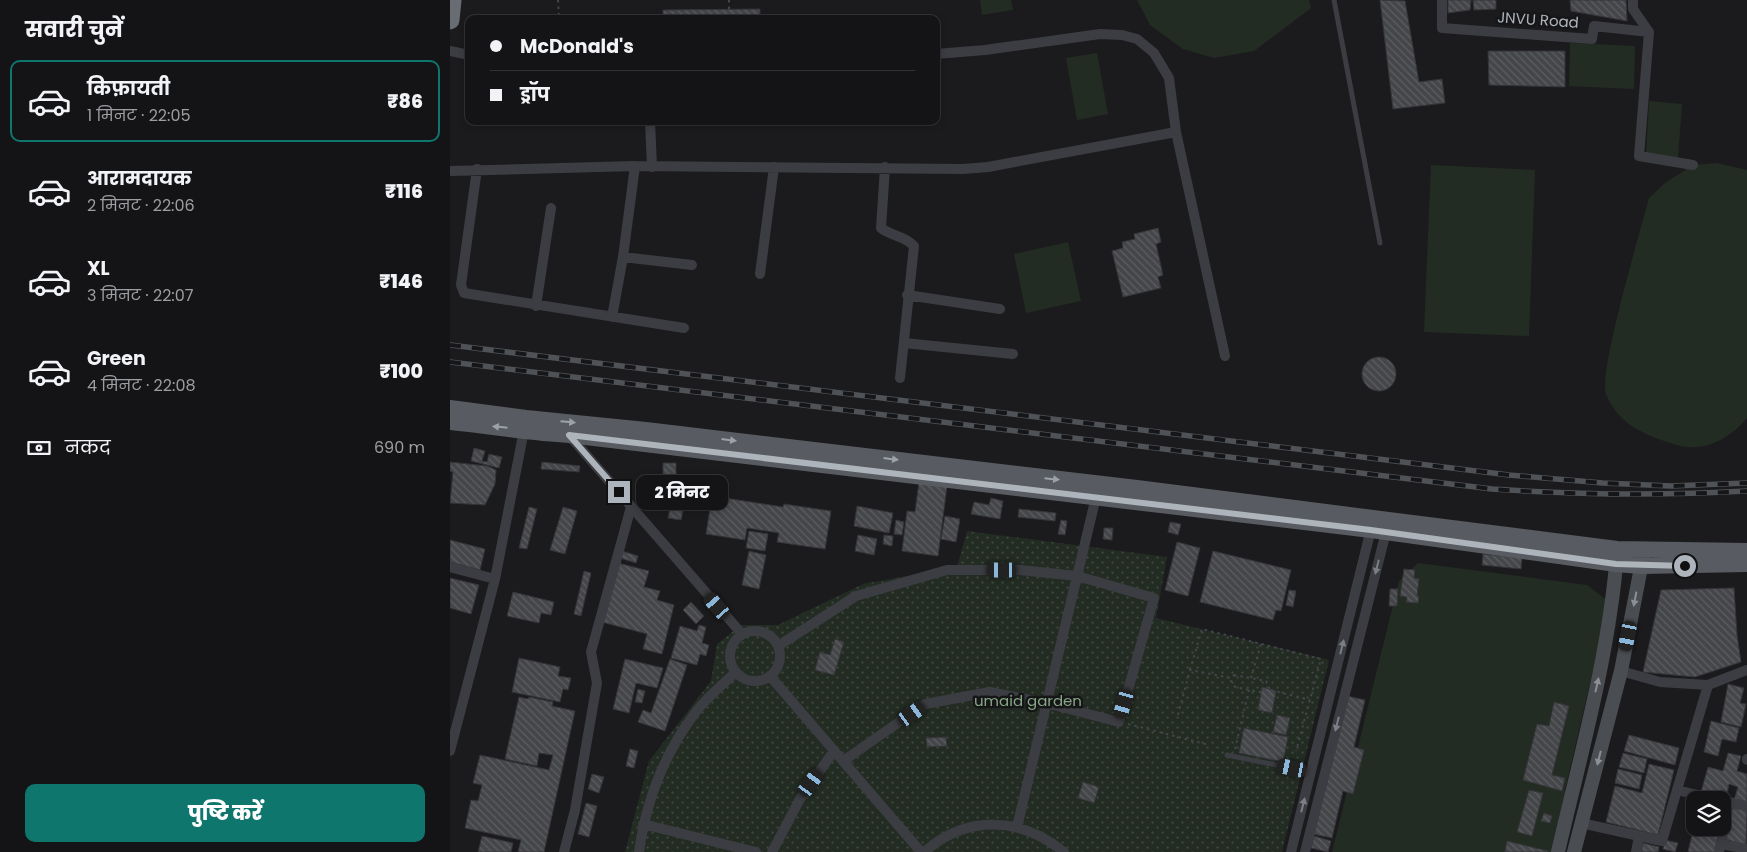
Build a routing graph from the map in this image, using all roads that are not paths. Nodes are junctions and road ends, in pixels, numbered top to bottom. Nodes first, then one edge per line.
1 (452, 0) edge
2 (1334, 0) edge
3 (1442, 0) edge
4 (1632, 0) edge
5 (450, 20) edge
6 (1649, 32) junction
7 (450, 51) edge
8 (465, 54) edge
9 (940, 54) edge
10 (650, 125) edge
11 (1176, 132) junction
12 (634, 166) junction
13 (1694, 166) dead end
14 (652, 167) junction
15 (774, 167) junction
16 (885, 167) junction
17 (477, 169) junction
18 (450, 170) edge
19 (551, 208) dead end
20 (1380, 242) dead end
21 (623, 257) junction
22 (692, 265) dead end
23 (760, 274) dead end
24 (907, 296) junction
25 (536, 306) junction
26 (1000, 309) dead end
27 (612, 317) junction
28 (684, 328) dead end
29 (904, 342) junction
30 (1013, 354) dead end
31 (1225, 356) dead end
32 (900, 378) dead end
33 (450, 408) edge
34 (450, 422) edge
35 (525, 426) junction
36 (569, 435) junction
37 (1096, 498) junction
38 (631, 507) junction
39 (1380, 525) junction
40 (1747, 551) edge
41 (1617, 557) junction
42 (1642, 559) junction
43 (1747, 564) edge
44 (450, 567) edge
45 (1077, 576) junction
46 (496, 579) junction
47 (742, 634) junction
48 (778, 646) junction
49 (1747, 670) edge
50 (1621, 671) junction
51 (736, 672) junction
52 (770, 676) junction
53 (1708, 685) junction
54 (1046, 703) junction
55 (450, 751) edge
56 (834, 751) junction
57 (1227, 754) dead end
58 (843, 761) junction
59 (1311, 772) junction
60 (1677, 790) junction
61 (1686, 792) edge
62 (1731, 803) edge
63 (1747, 806) edge
64 (1581, 823) junction
65 (643, 824) junction
66 (1016, 827) junction
67 (1639, 836) junction
68 (1720, 848) edge
69 (1747, 849) edge
70 (564, 852) edge
71 (639, 852) edge
72 (756, 852) edge
73 (772, 852) edge
74 (922, 852) edge
75 (1064, 852) edge
76 (1291, 852) edge
77 (1305, 852) edge
78 (1558, 852) edge
79 (1574, 852) edge
80 (1636, 852) edge

1 - 5 highway
2 - 20 lane
3 - 6 street, JNVU Road
4 - 6 street
6 - 13 street
7 - 8 street
9 - 11 street
10 - 14 street
11 - 16 street
11 - 31 street
12 - 14 street
12 - 17 street
12 - 21 street
14 - 15 street
15 - 16 street
15 - 23 street
16 - 24 street
17 - 18 street
17 - 25 street
19 - 25 street
21 - 22 street
21 - 27 street
24 - 26 street
24 - 29 street
25 - 27 street
27 - 28 street
29 - 30 street
29 - 32 street
33 - 35 main road
35 -> 34 main road
35 - 36 main road
35 -> 39 main road
35 - 46 street
36 - 37 main road
36 - 38 street
37 - 39 main road
37 - 45 street
38 - 47 street
38 - 70 street
39 - 41 main road
59 -> 39 street
39 -> 77 street
40 - 42 main road
41 - 42 main road
78 -> 41 street
42 - 43 main road
42 -> 50 street
44 - 46 street
45 - 48 street
45 - 54 street
45 - 54 street
46 - 55 street
47 - 48 street
47 - 51 street
48 - 52 street
49 - 53 street
50 - 53 street
50 -> 64 street
51 - 52 street
51 - 65 street
52 - 56 street
53 - 60 street
54 - 58 street
54 - 66 street
56 - 58 street
56 - 73 street
57 - 59 lane
58 - 74 street
76 -> 59 street
60 - 61 street
60 - 67 street
62 - 63 street
64 - 67 street
64 - 79 street
65 - 71 street
65 - 72 street
66 - 74 street
66 - 75 street
67 - 80 street
68 - 69 street

